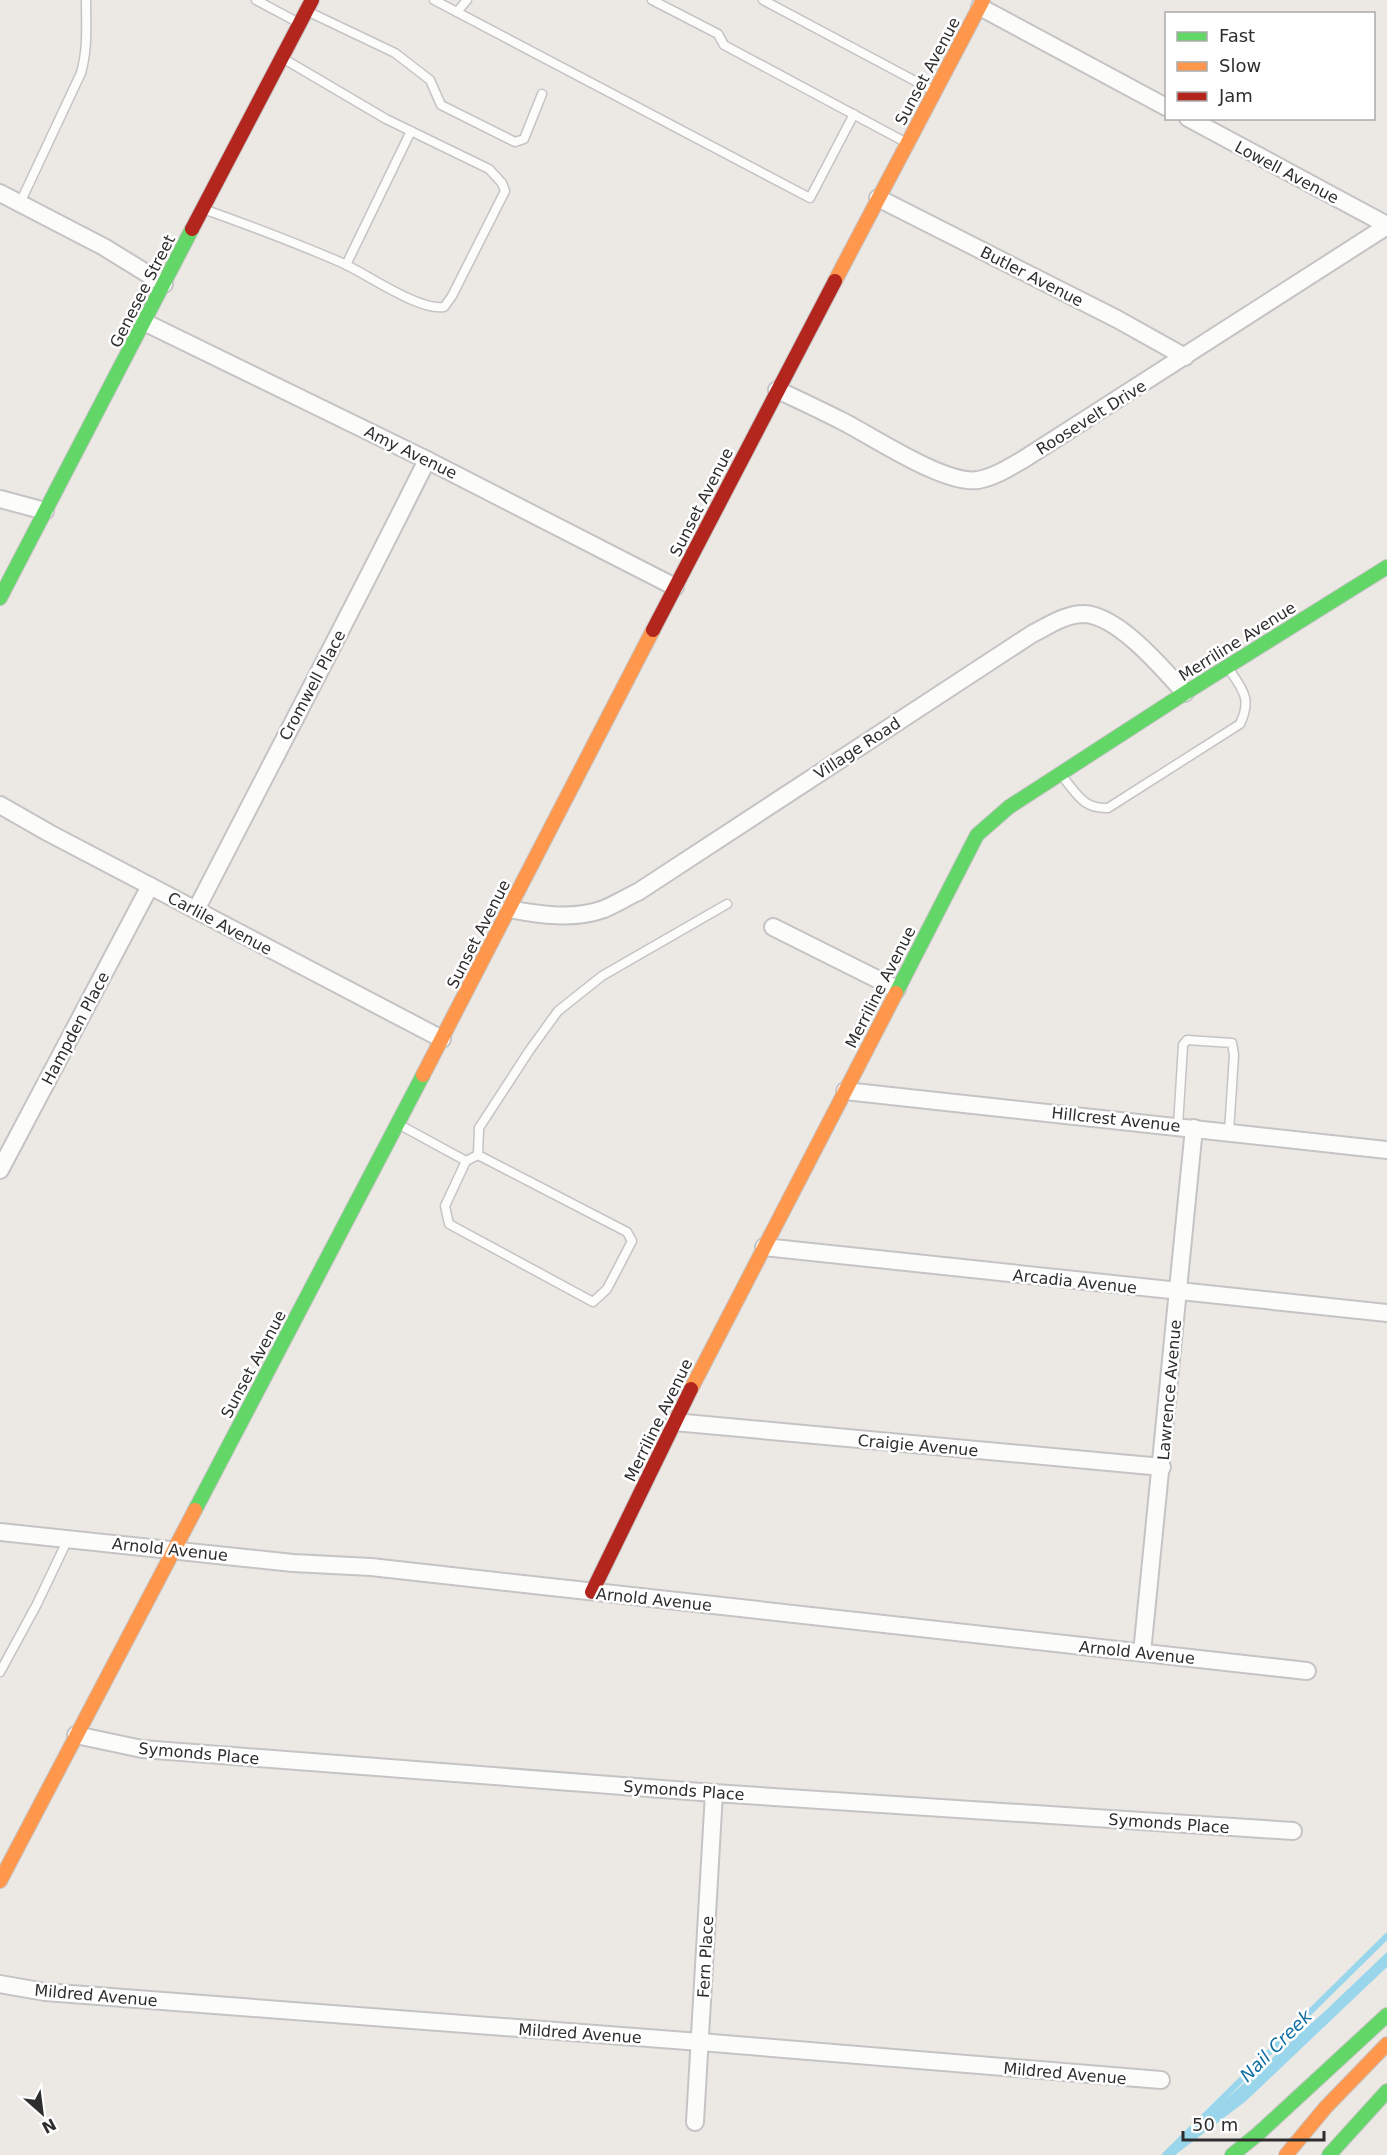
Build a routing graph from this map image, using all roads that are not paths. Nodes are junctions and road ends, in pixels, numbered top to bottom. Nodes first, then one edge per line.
1 (76, 0) edge
2 (256, 0) edge
3 (434, 0) edge
4 (467, 0) edge
5 (652, 0) edge
6 (763, 0) edge
7 (86, 3) edge
8 (981, 3) edge
9 (306, 11) edge
10 (457, 12) junction
11 (282, 57) junction
12 (934, 92) junction
13 (542, 94) dead end
14 (1165, 106) edge
15 (854, 114) junction
16 (1192, 120) edge
17 (411, 131) junction
18 (907, 143) junction
19 (0, 193) edge
20 (878, 198) junction
21 (20, 203) junction
22 (203, 209) junction
23 (1387, 226) edge
24 (346, 265) junction
25 (164, 284) junction
26 (144, 322) junction
27 (1185, 357) junction
28 (777, 390) junction
29 (427, 460) junction
30 (0, 499) edge
31 (45, 511) junction
32 (1387, 567) edge
33 (675, 587) junction
34 (0, 598) edge
35 (1227, 667) junction
36 (1185, 693) junction
37 (1060, 774) junction
38 (0, 805) edge
39 (150, 886) junction
40 (727, 904) dead end
41 (509, 909) junction
42 (196, 910) junction
43 (773, 927) dead end
44 (897, 989) junction
45 (442, 1040) junction
46 (845, 1091) junction
47 (398, 1123) junction
48 (1186, 1127) junction
49 (1229, 1132) junction
50 (1387, 1150) edge
51 (478, 1155) junction
52 (466, 1161) junction
53 (0, 1170) edge
54 (764, 1247) junction
55 (1179, 1292) junction
56 (1387, 1313) edge
57 (674, 1422) junction
58 (1162, 1467) junction
59 (0, 1533) edge
60 (68, 1539) junction
61 (174, 1549) junction
62 (592, 1592) junction
63 (1142, 1653) junction
64 (1307, 1671) dead end
65 (0, 1672) edge
66 (76, 1735) junction
67 (714, 1793) junction
68 (1293, 1831) dead end
69 (0, 1881) edge
70 (0, 1984) edge
71 (1387, 2015) edge
72 (700, 2042) junction
73 (1387, 2044) edge
74 (1161, 2080) dead end
75 (1387, 2091) edge
76 (695, 2122) dead end
77 (1232, 2155) edge
78 (1286, 2155) edge
79 (1329, 2155) edge

1 - 7 lane
2 - 9 lane
3 - 10 lane
4 - 10 lane
5 - 15 lane
6 - 12 lane
7 - 21 lane
8 - 12 main road, Sunset Avenue
8 - 14 street
9 - 11 main road, Genesee Street
9 - 13 lane
10 - 15 lane
11 - 17 lane
11 - 22 main road, Genesee Street
12 - 18 main road, Sunset Avenue
15 - 18 lane
16 - 23 street, Lowell Avenue
17 - 24 lane
17 - 24 lane
18 - 20 main road, Sunset Avenue
19 - 21 street
20 - 27 street, Butler Avenue
20 - 28 main road, Sunset Avenue
21 - 25 street
22 - 24 lane
22 - 25 main road, Genesee Street
23 - 27 street, Roosevelt Drive
25 - 26 main road, Genesee Street
26 - 29 street, Amy Avenue
26 - 31 main road, Genesee Street
27 - 28 street, Roosevelt Drive
28 - 33 main road, Sunset Avenue
29 - 33 street, Amy Avenue
29 - 42 street, Cromwell Place
30 - 31 street
31 - 34 main road, Genesee Street
32 - 35 main road, Merriline Avenue
33 - 41 main road, Sunset Avenue
35 - 36 main road, Merriline Avenue
35 - 37 lane
36 - 37 main road, Merriline Avenue
36 - 41 street, Village Road
37 - 44 main road, Merriline Avenue
38 - 39 street, Carlile Avenue
39 - 42 street, Carlile Avenue
39 - 53 street, Hampden Place
40 - 51 lane
41 - 45 main road, Sunset Avenue
42 - 45 street, Carlile Avenue
43 - 44 street
44 - 46 main road, Merriline Avenue
45 - 47 main road, Sunset Avenue
46 - 48 street, Hillcrest Avenue
46 - 54 main road, Merriline Avenue
47 - 52 lane
47 - 61 main road, Sunset Avenue
48 - 49 street, Hillcrest Avenue
48 - 49 lane
48 - 55 street, Lawrence Avenue
49 - 50 street, Hillcrest Avenue
51 - 52 lane
51 - 52 lane
54 - 55 street, Arcadia Avenue
54 - 57 main road, Merriline Avenue
55 - 56 street, Arcadia Avenue
55 - 58 street, Lawrence Avenue
57 - 58 street, Craigie Avenue
57 - 62 main road, Merriline Avenue
58 - 63 street, Lawrence Avenue
59 - 60 street, Arnold Avenue
60 - 61 street, Arnold Avenue
60 - 65 lane
61 - 62 street, Arnold Avenue
61 - 66 main road, Sunset Avenue
62 - 63 street, Arnold Avenue
63 - 64 street, Arnold Avenue
66 - 67 street, Symonds Place
66 - 69 main road, Sunset Avenue
67 - 68 street, Symonds Place
67 - 72 street, Fern Place
70 - 72 street, Mildred Avenue
71 - 77 main road
72 - 74 street, Mildred Avenue
72 - 76 street, Fern Place
73 - 78 main road
75 - 79 main road

